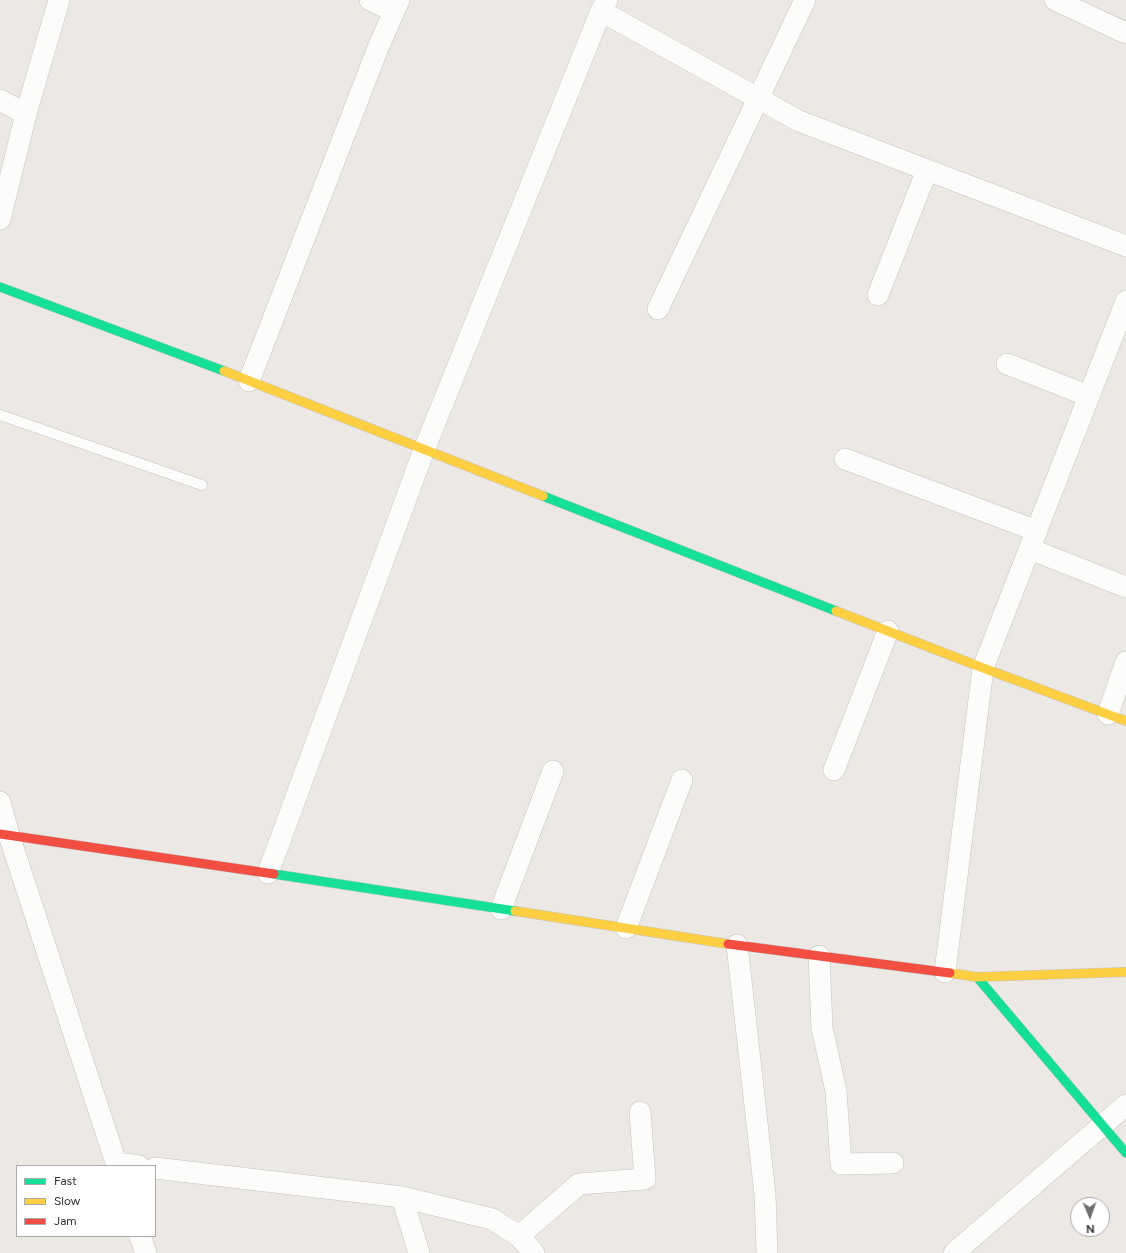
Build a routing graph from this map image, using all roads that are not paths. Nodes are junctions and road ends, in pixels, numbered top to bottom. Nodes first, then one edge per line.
1 (59, 0) edge
2 (370, 0) edge
3 (805, 0) edge
4 (1055, 0) edge
5 (397, 5) edge
6 (604, 6) edge
7 (1126, 32) edge
8 (758, 98) junction
9 (0, 100) edge
10 (26, 114) junction
11 (927, 170) junction
12 (0, 219) edge
13 (1126, 246) edge
14 (0, 287) edge
15 (878, 295) dead end
16 (1126, 301) edge
17 (658, 309) dead end
18 (1007, 364) dead end
19 (249, 381) junction
20 (1089, 396) junction
21 (0, 415) edge
22 (424, 450) junction
23 (845, 459) dead end
24 (202, 485) dead end
25 (1033, 540) junction
26 (1126, 586) edge
27 (888, 631) junction
28 (1126, 662) edge
29 (984, 668) junction
30 (1117, 717) edge
31 (553, 770) dead end
32 (834, 770) dead end
33 (682, 780) dead end
34 (0, 802) edge
35 (4, 835) edge
36 (268, 873) junction
37 (501, 909) junction
38 (626, 928) junction
39 (737, 945) junction
40 (819, 956) junction
41 (945, 972) junction
42 (1126, 972) edge
43 (977, 977) junction
44 (1126, 1105) edge
45 (640, 1112) dead end
46 (1102, 1125) junction
47 (1126, 1153) edge
48 (893, 1163) dead end
49 (117, 1165) edge
50 (156, 1168) edge
51 (402, 1197) junction
52 (519, 1236) junction
53 (140, 1237) edge
54 (146, 1253) edge
55 (419, 1253) edge
56 (534, 1253) edge
57 (768, 1253) edge
58 (954, 1253) edge

1 - 10 street
2 - 5 street
3 - 8 street
4 - 7 street
5 - 19 street
6 - 8 street
6 - 22 street
8 - 11 street
8 - 17 street
9 - 10 street
10 - 12 street
11 - 13 street
11 - 15 street
14 - 19 street
16 - 20 street
18 - 20 street
19 - 22 street
20 - 25 street
21 - 24 lane
22 - 27 street
22 - 36 street
23 - 25 street
25 - 26 street
25 - 29 street
27 - 29 street
27 - 32 street
28 - 30 street
29 - 30 street
29 - 41 street
31 - 37 street
33 - 38 street
34 - 35 street
35 - 36 street
35 - 49 street
36 - 37 street
37 - 38 street
38 - 39 street
39 - 40 street
39 - 57 street
40 - 41 street
40 - 48 street
41 - 43 street
42 - 43 street
43 - 46 street
44 - 46 street
45 - 52 street
46 - 47 street
46 - 58 street
50 - 51 street
51 - 52 street
51 - 55 street
52 - 56 street
53 - 54 street

